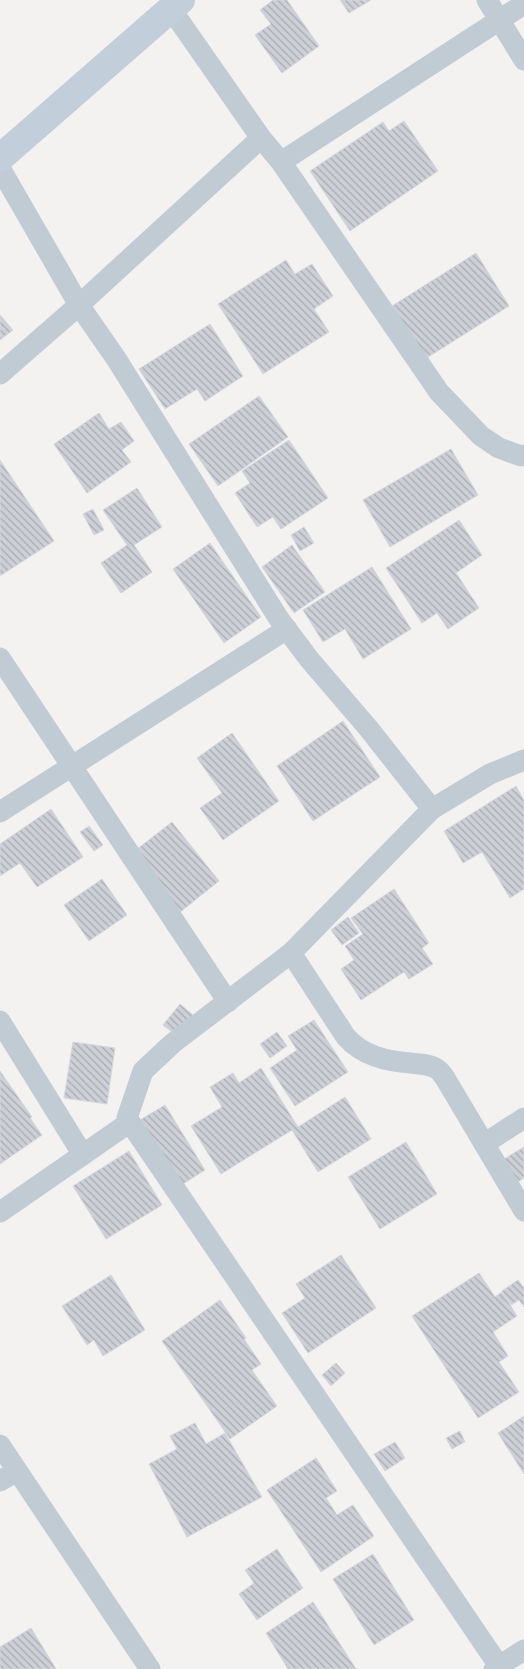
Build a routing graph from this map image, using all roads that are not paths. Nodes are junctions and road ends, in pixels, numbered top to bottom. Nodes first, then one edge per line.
1 (487, 0) edge
2 (176, 4) edge
3 (524, 4) edge
4 (499, 20) junction
5 (524, 60) edge
6 (261, 138) junction
7 (0, 158) edge
8 (281, 162) junction
9 (0, 168) edge
10 (79, 305) junction
11 (0, 374) edge
12 (524, 455) edge
13 (287, 629) junction
14 (0, 658) edge
15 (524, 760) edge
16 (72, 766) junction
17 (432, 809) junction
18 (0, 812) edge
19 (291, 953) junction
20 (228, 1002) junction
21 (0, 1021) edge
22 (524, 1118) edge
23 (130, 1122) junction
24 (484, 1144) junction
25 (83, 1155) junction
26 (524, 1210) edge
27 (0, 1212) edge
28 (0, 1445) edge
29 (9, 1476) edge
30 (524, 1650) edge
31 (497, 1667) edge
32 (150, 1669) edge

1 - 4 street
2 - 6 street
2 - 7 street
3 - 4 street
4 - 5 street
4 - 8 street
6 - 8 street
6 - 10 street
8 - 12 street
9 - 10 street
10 - 11 street
10 - 13 street
13 - 16 street
13 - 17 street
14 - 16 street
15 - 17 street
16 - 18 street
16 - 20 street
17 - 19 street
19 - 20 street
19 - 24 street
20 - 23 street
21 - 25 street
22 - 24 street
23 - 25 street
23 - 31 street
24 - 26 street
25 - 27 street
28 - 29 street
29 - 32 street
30 - 31 street

